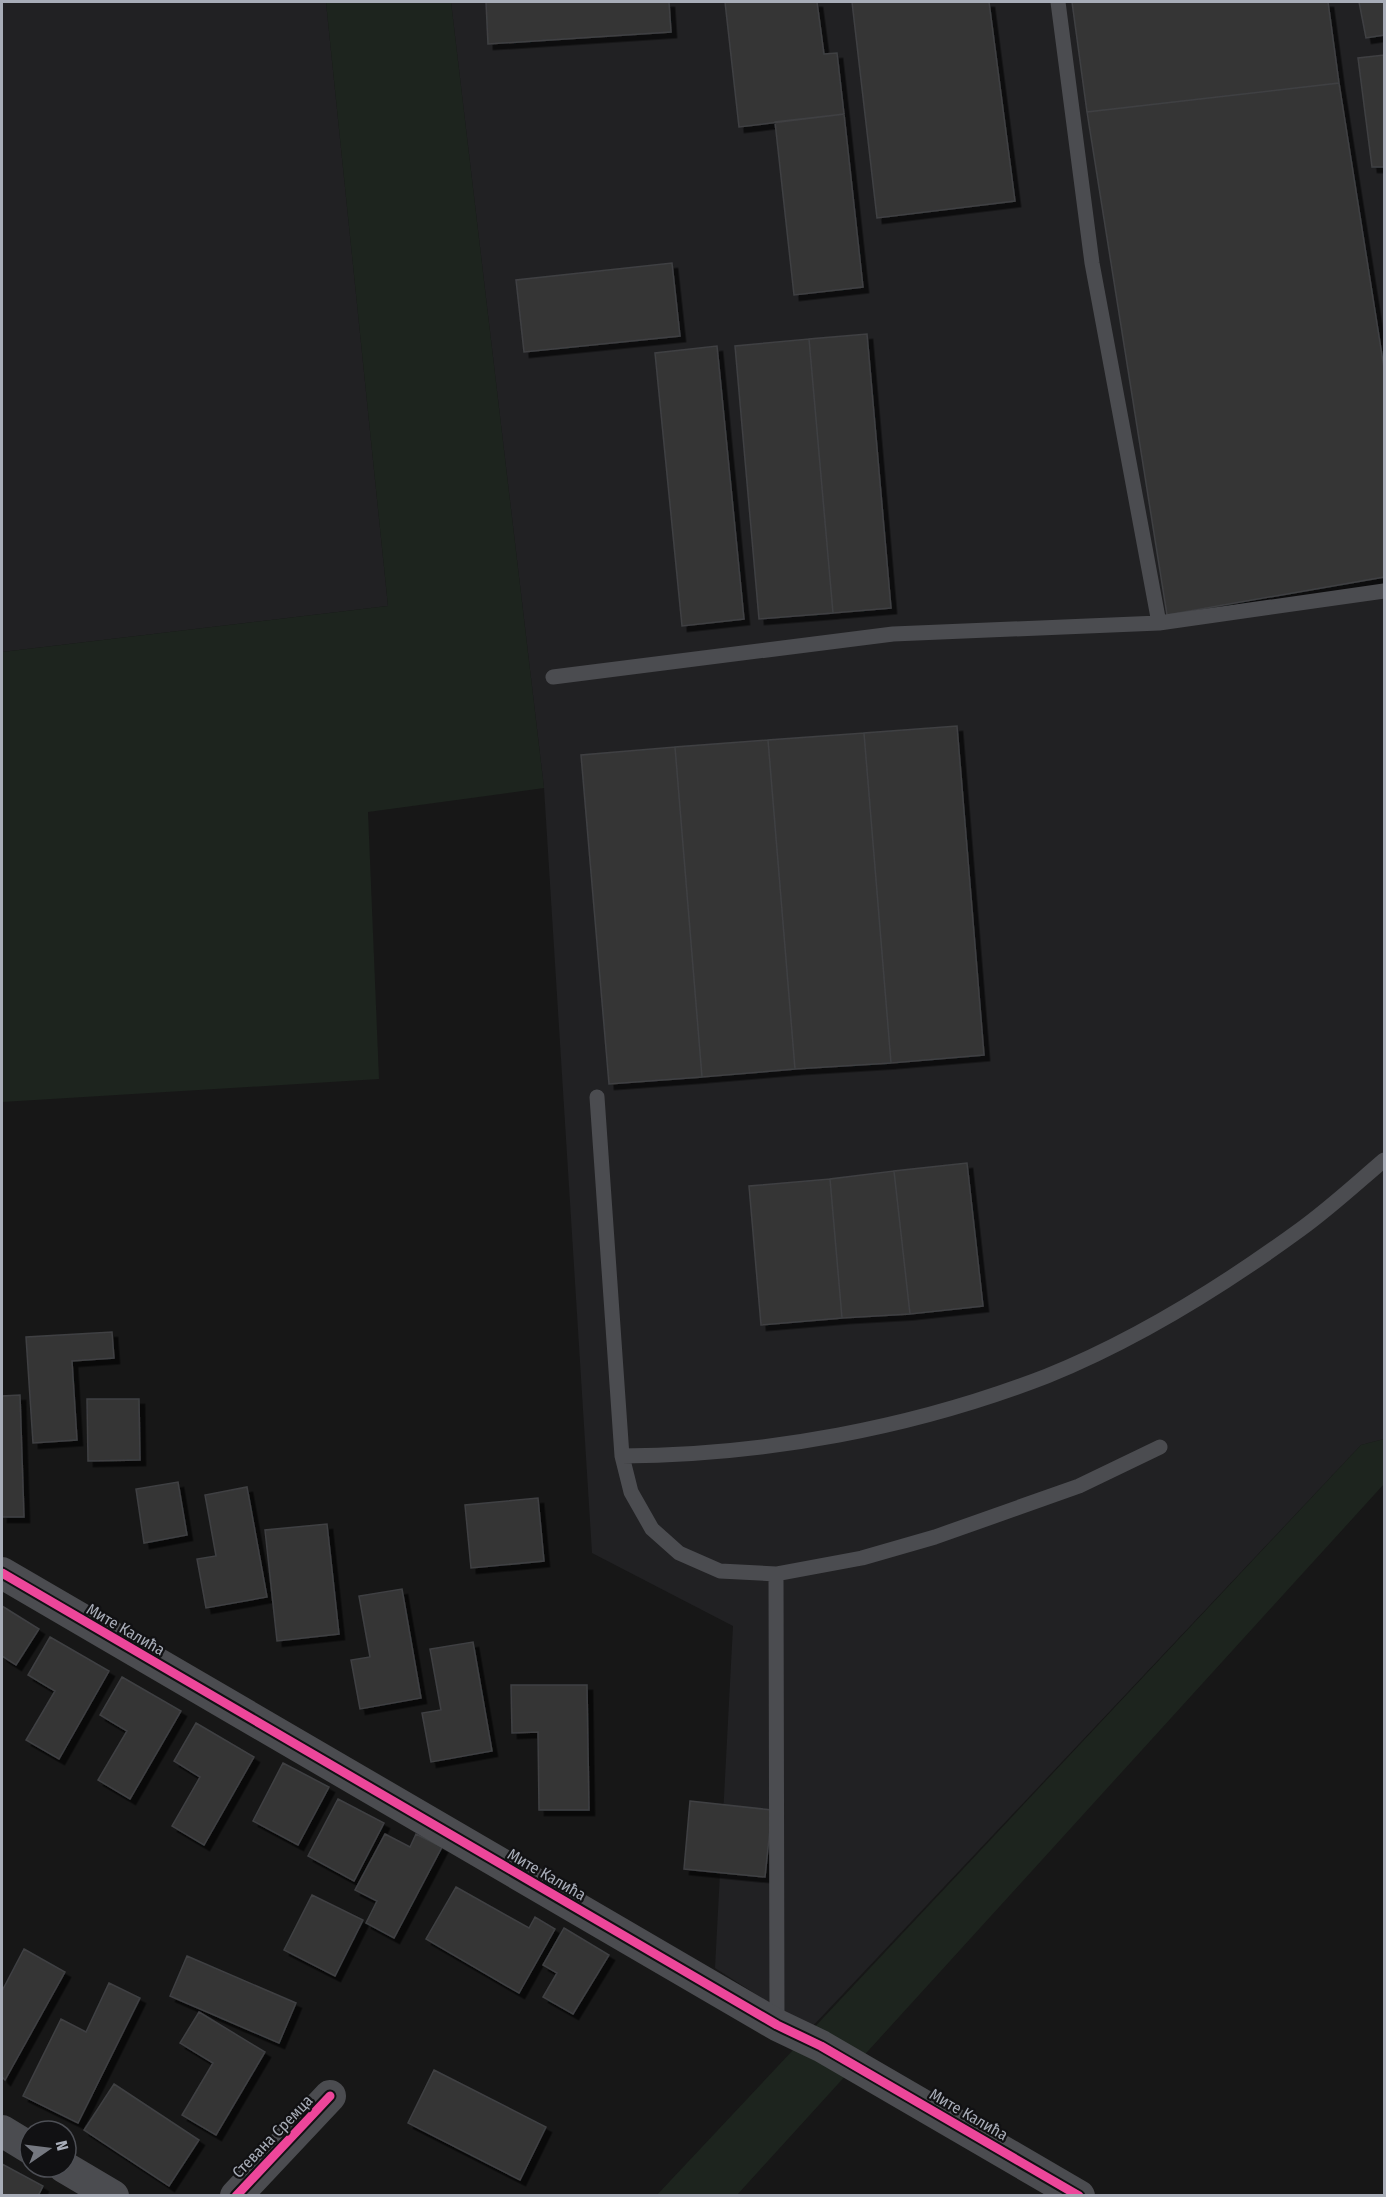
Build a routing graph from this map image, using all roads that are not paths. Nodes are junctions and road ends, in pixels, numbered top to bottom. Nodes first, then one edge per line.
1 (1058, 2) edge
2 (1384, 591) edge
3 (1159, 623) junction
4 (553, 677) dead end
5 (597, 1097) dead end
6 (1384, 1160) edge
7 (1160, 1448) dead end
8 (622, 1456) junction
9 (2, 1573) edge
10 (776, 1574) junction
11 (777, 2025) junction
12 (330, 2097) dead end
13 (2, 2131) edge
14 (18, 2141) edge
15 (78, 2175) edge
16 (113, 2196) edge
17 (236, 2196) edge
18 (1079, 2196) edge

1 - 3 lane
2 - 3 lane
3 - 4 lane
5 - 8 lane
6 - 8 lane
7 - 10 lane
8 - 10 lane
9 - 11 street, Мите Калића
10 - 11 lane
11 - 18 street, Мите Калића
12 - 17 street, Стевана Сремца
13 - 14 street
15 - 16 street

